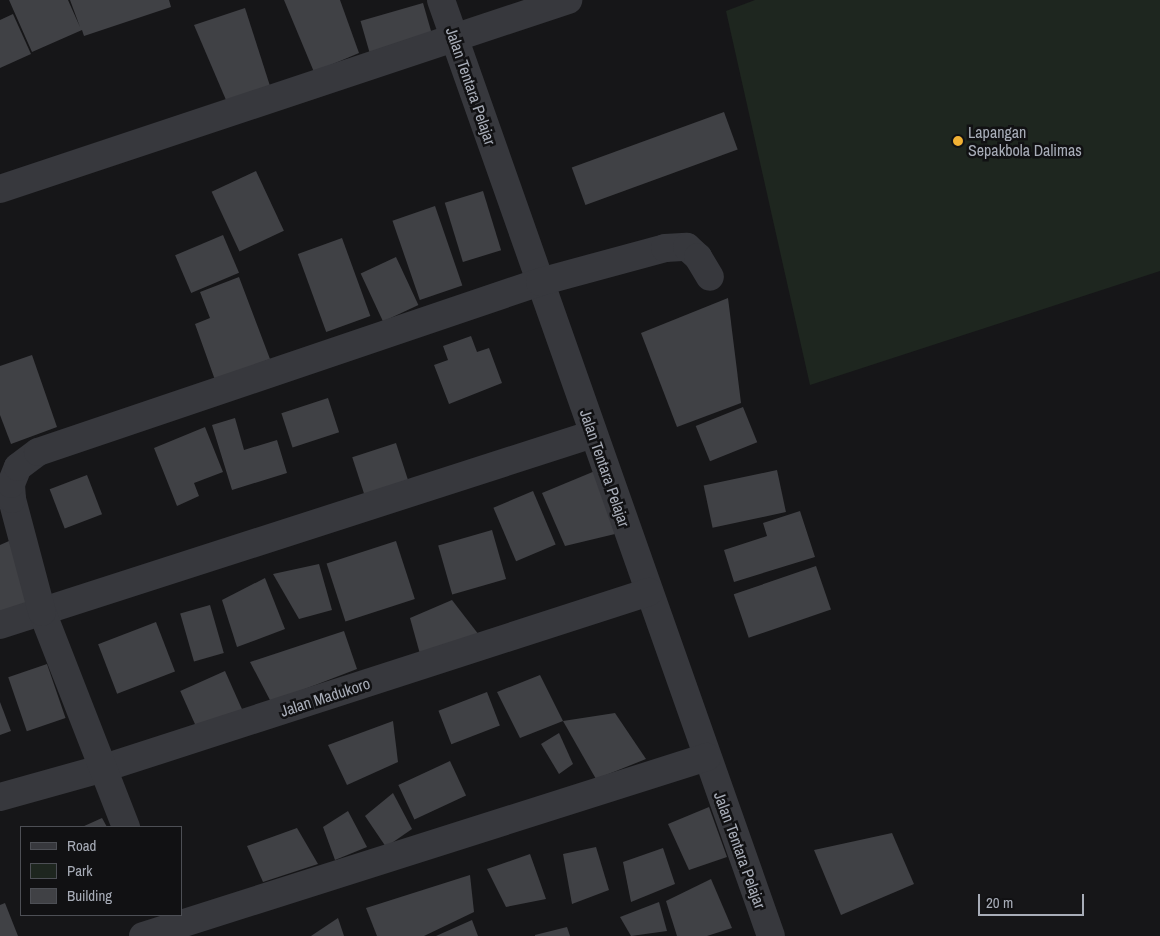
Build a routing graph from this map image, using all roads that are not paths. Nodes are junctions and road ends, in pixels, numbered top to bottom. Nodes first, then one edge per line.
1 (441, 0) edge
2 (568, 0) edge
3 (455, 40) junction
4 (0, 189) edge
5 (710, 277) dead end
6 (540, 282) junction
7 (593, 434) junction
8 (649, 592) junction
9 (42, 612) junction
10 (0, 625) edge
11 (707, 758) junction
12 (104, 768) junction
13 (0, 797) edge
14 (126, 826) edge
15 (158, 929) edge
16 (764, 934) edge

1 - 3 street, Jalan Tentara Pelajar
2 - 3 street
3 - 4 street
3 - 6 street, Jalan Tentara Pelajar
5 - 6 street
6 - 7 street, Jalan Tentara Pelajar
6 - 9 street
7 - 8 street, Jalan Tentara Pelajar
7 - 9 street
8 - 11 street, Jalan Tentara Pelajar
8 - 12 street, Jalan Madukoro
9 - 10 street
9 - 12 street
11 - 15 street
11 - 16 street, Jalan Tentara Pelajar
12 - 13 street, Jalan Madukoro
12 - 14 street

